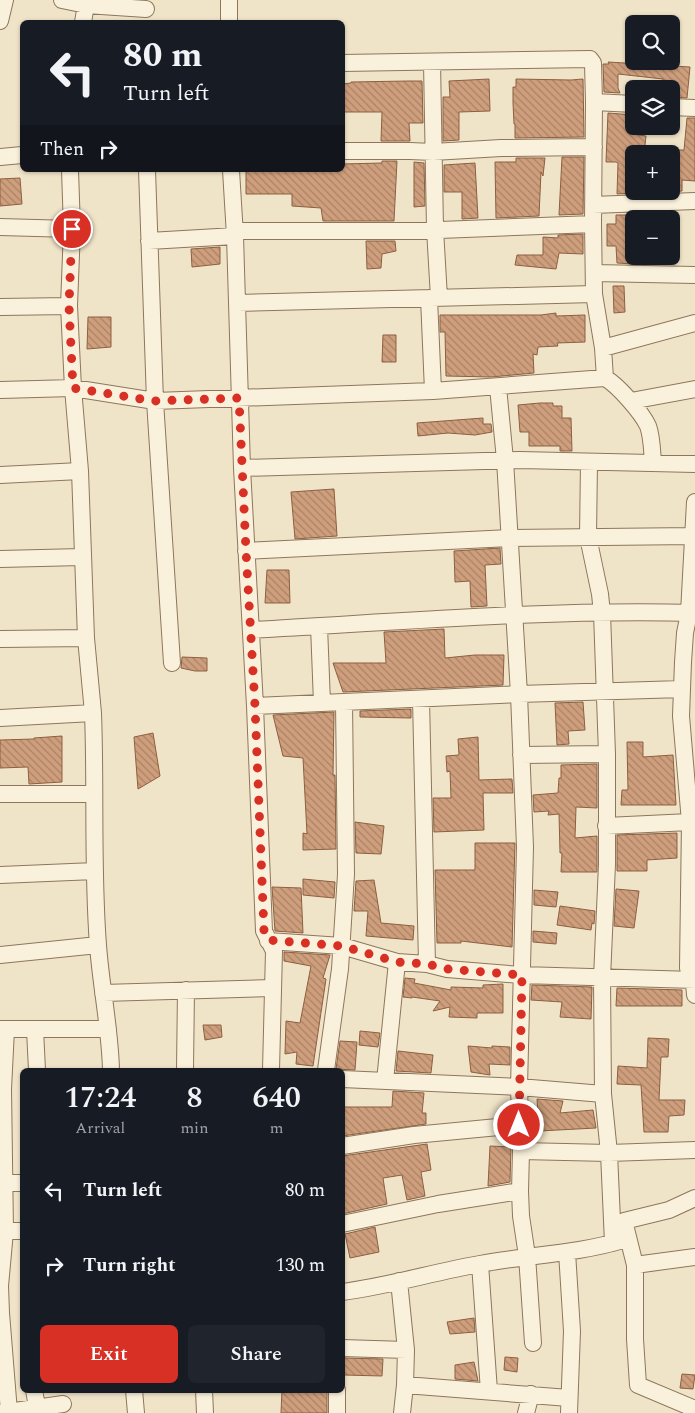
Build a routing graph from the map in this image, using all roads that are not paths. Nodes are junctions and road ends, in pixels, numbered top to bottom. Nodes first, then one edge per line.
1 (62, 0) edge
2 (229, 0) edge
3 (86, 2) edge
4 (146, 10) edge
5 (83, 20) edge
6 (229, 20) edge
7 (432, 62) junction
8 (345, 63) edge
9 (594, 102) junction
10 (625, 104) edge
11 (680, 107) edge
12 (695, 108) edge
13 (594, 147) junction
14 (345, 151) edge
15 (432, 152) junction
16 (20, 155) edge
17 (0, 157) edge
18 (70, 172) edge
19 (147, 172) edge
20 (231, 172) edge
21 (695, 201) edge
22 (593, 205) junction
23 (593, 224) junction
24 (0, 227) edge
25 (72, 229) junction
26 (435, 229) junction
27 (234, 233) junction
28 (149, 241) junction
29 (594, 273) junction
30 (695, 275) edge
31 (594, 294) junction
32 (434, 298) junction
33 (237, 303) junction
34 (69, 306) junction
35 (0, 307) edge
36 (695, 323) edge
37 (603, 348) junction
38 (605, 378) junction
39 (498, 387) junction
40 (73, 388) junction
41 (0, 390) edge
42 (695, 390) edge
43 (433, 391) junction
44 (239, 398) junction
45 (154, 401) junction
46 (631, 401) junction
47 (505, 460) junction
48 (590, 462) junction
49 (654, 462) junction
50 (695, 464) edge
51 (242, 468) junction
52 (80, 472) junction
53 (0, 474) edge
54 (695, 502) edge
55 (693, 536) junction
56 (588, 537) junction
57 (510, 538) junction
58 (246, 551) junction
59 (82, 557) junction
60 (0, 559) edge
61 (693, 565) edge
62 (602, 613) junction
63 (692, 613) edge
64 (513, 616) junction
65 (319, 626) junction
66 (250, 630) junction
67 (86, 638) junction
68 (0, 639) edge
69 (172, 662) dead end
70 (682, 689) junction
71 (604, 691) junction
72 (519, 694) junction
73 (421, 699) junction
74 (344, 702) junction
75 (322, 703) junction
76 (255, 706) junction
77 (93, 713) junction
78 (0, 718) edge
79 (607, 754) junction
80 (521, 755) junction
81 (0, 794) edge
82 (94, 794) junction
83 (691, 794) edge
84 (690, 822) junction
85 (606, 826) junction
86 (94, 871) junction
87 (0, 875) edge
88 (268, 940) junction
89 (98, 945) junction
90 (342, 946) junction
91 (0, 955) edge
92 (397, 962) junction
93 (427, 964) junction
94 (522, 975) junction
95 (602, 978) junction
96 (694, 985) edge
97 (273, 988) junction
98 (186, 990) junction
99 (103, 994) junction
100 (3, 1029) edge
101 (108, 1029) junction
102 (35, 1030) junction
103 (37, 1068) edge
104 (111, 1068) edge
105 (185, 1068) edge
106 (271, 1068) edge
107 (326, 1068) edge
108 (345, 1078) edge
109 (385, 1081) junction
110 (519, 1087) junction
111 (603, 1094) junction
112 (519, 1125) junction
113 (345, 1146) edge
114 (695, 1150) edge
115 (521, 1152) junction
116 (609, 1153) junction
117 (2, 1183) edge
118 (20, 1183) edge
119 (520, 1191) junction
120 (695, 1198) edge
121 (345, 1223) edge
122 (3, 1226) edge
123 (20, 1230) edge
124 (629, 1238) junction
125 (613, 1243) junction
126 (567, 1252) junction
127 (527, 1256) junction
128 (695, 1257) edge
129 (480, 1264) junction
130 (635, 1265) junction
131 (399, 1281) junction
132 (0, 1286) edge
133 (345, 1292) edge
134 (533, 1343) dead end
135 (345, 1348) edge
136 (2, 1350) edge
137 (406, 1350) junction
138 (405, 1385) junction
139 (490, 1391) junction
140 (35, 1393) edge
141 (134, 1393) edge
142 (204, 1393) edge
143 (337, 1393) edge
144 (530, 1394) junction
145 (63, 1402) edge
146 (569, 1406) edge
147 (37, 1407) junction
148 (695, 1409) edge
149 (5, 1413) edge
150 (136, 1413) edge
151 (205, 1413) edge
152 (337, 1413) edge
153 (402, 1413) edge
154 (526, 1413) edge

1 - 3 street
2 - 6 street
3 - 4 street
3 - 5 street
7 - 8 street
7 - 9 street
7 - 15 street
9 - 10 street
9 - 13 street
11 - 12 street
13 - 15 street
13 - 22 street
14 - 15 street
15 - 26 street
16 - 17 street
18 - 25 street
19 - 28 street
20 - 27 street
21 - 22 street
22 - 23 street
23 - 26 street
23 - 29 street
24 - 25 street
25 - 34 street
26 - 27 street
26 - 32 street
27 - 28 street
27 - 33 street
28 - 45 street
29 - 30 street
29 - 31 street
31 - 32 street
31 - 37 street
32 - 33 street
32 - 43 street
33 - 44 street
34 - 35 street
34 - 40 street
36 - 37 street
37 - 38 street
38 - 39 street
38 - 46 street
39 - 43 street
39 - 47 street
40 - 41 street
40 - 45 street
40 - 52 street
42 - 46 street
43 - 44 street
44 - 45 street
44 - 51 street
45 - 69 street
46 - 49 street
47 - 48 street
47 - 51 street
47 - 57 street
48 - 49 street
48 - 56 street
49 - 50 street
51 - 58 street
52 - 53 street
52 - 59 street
54 - 55 street
55 - 56 street
55 - 61 street
56 - 57 street
56 - 62 street
57 - 58 street
57 - 64 street
58 - 66 street
59 - 60 street
59 - 67 street
61 - 63 street
62 - 63 street
62 - 64 street
62 - 71 street
63 - 70 street
64 - 65 street
64 - 72 street
65 - 66 street
65 - 75 street
66 - 76 street
67 - 68 street
67 - 77 street
70 - 71 street
70 - 83 street
71 - 72 street
71 - 79 street
72 - 73 street
72 - 80 street
73 - 74 street
73 - 93 street
74 - 75 street
74 - 90 street
75 - 76 street
76 - 88 street
77 - 78 street
77 - 82 street
79 - 80 street
79 - 85 street
80 - 94 street
81 - 82 street
82 - 86 street
83 - 84 street
84 - 85 street
84 - 96 street
85 - 95 street
86 - 87 street
86 - 89 street
88 - 90 street
88 - 97 street
89 - 91 street
89 - 99 street
90 - 92 street
90 - 107 street
92 - 93 street
92 - 109 street
93 - 94 street
94 - 95 street
94 - 110 street
95 - 96 street
95 - 111 street
97 - 98 street
97 - 106 street
98 - 99 street
98 - 105 street
99 - 101 street
100 - 102 street
100 - 117 street
101 - 102 street
101 - 104 street
102 - 103 street
108 - 109 street
109 - 110 street
110 - 111 street
110 - 112 street
111 - 116 street
112 - 113 street
112 - 115 street
114 - 116 street
115 - 116 street
115 - 119 street
116 - 125 street
117 - 118 street
117 - 122 street
119 - 121 street
119 - 127 street
120 - 124 street
122 - 123 street
122 - 132 street
124 - 125 street
124 - 130 street
125 - 126 street
126 - 127 street
126 - 146 street
127 - 129 street
127 - 134 street
128 - 130 street
129 - 131 street
129 - 139 street
130 - 148 street
131 - 133 street
131 - 137 street
132 - 136 street
135 - 137 street
136 - 149 street
137 - 138 street
138 - 139 street
138 - 153 street
139 - 144 street
140 - 147 street
141 - 150 street
142 - 151 street
143 - 152 street
144 - 146 street
144 - 154 street
145 - 147 street
147 - 149 street

